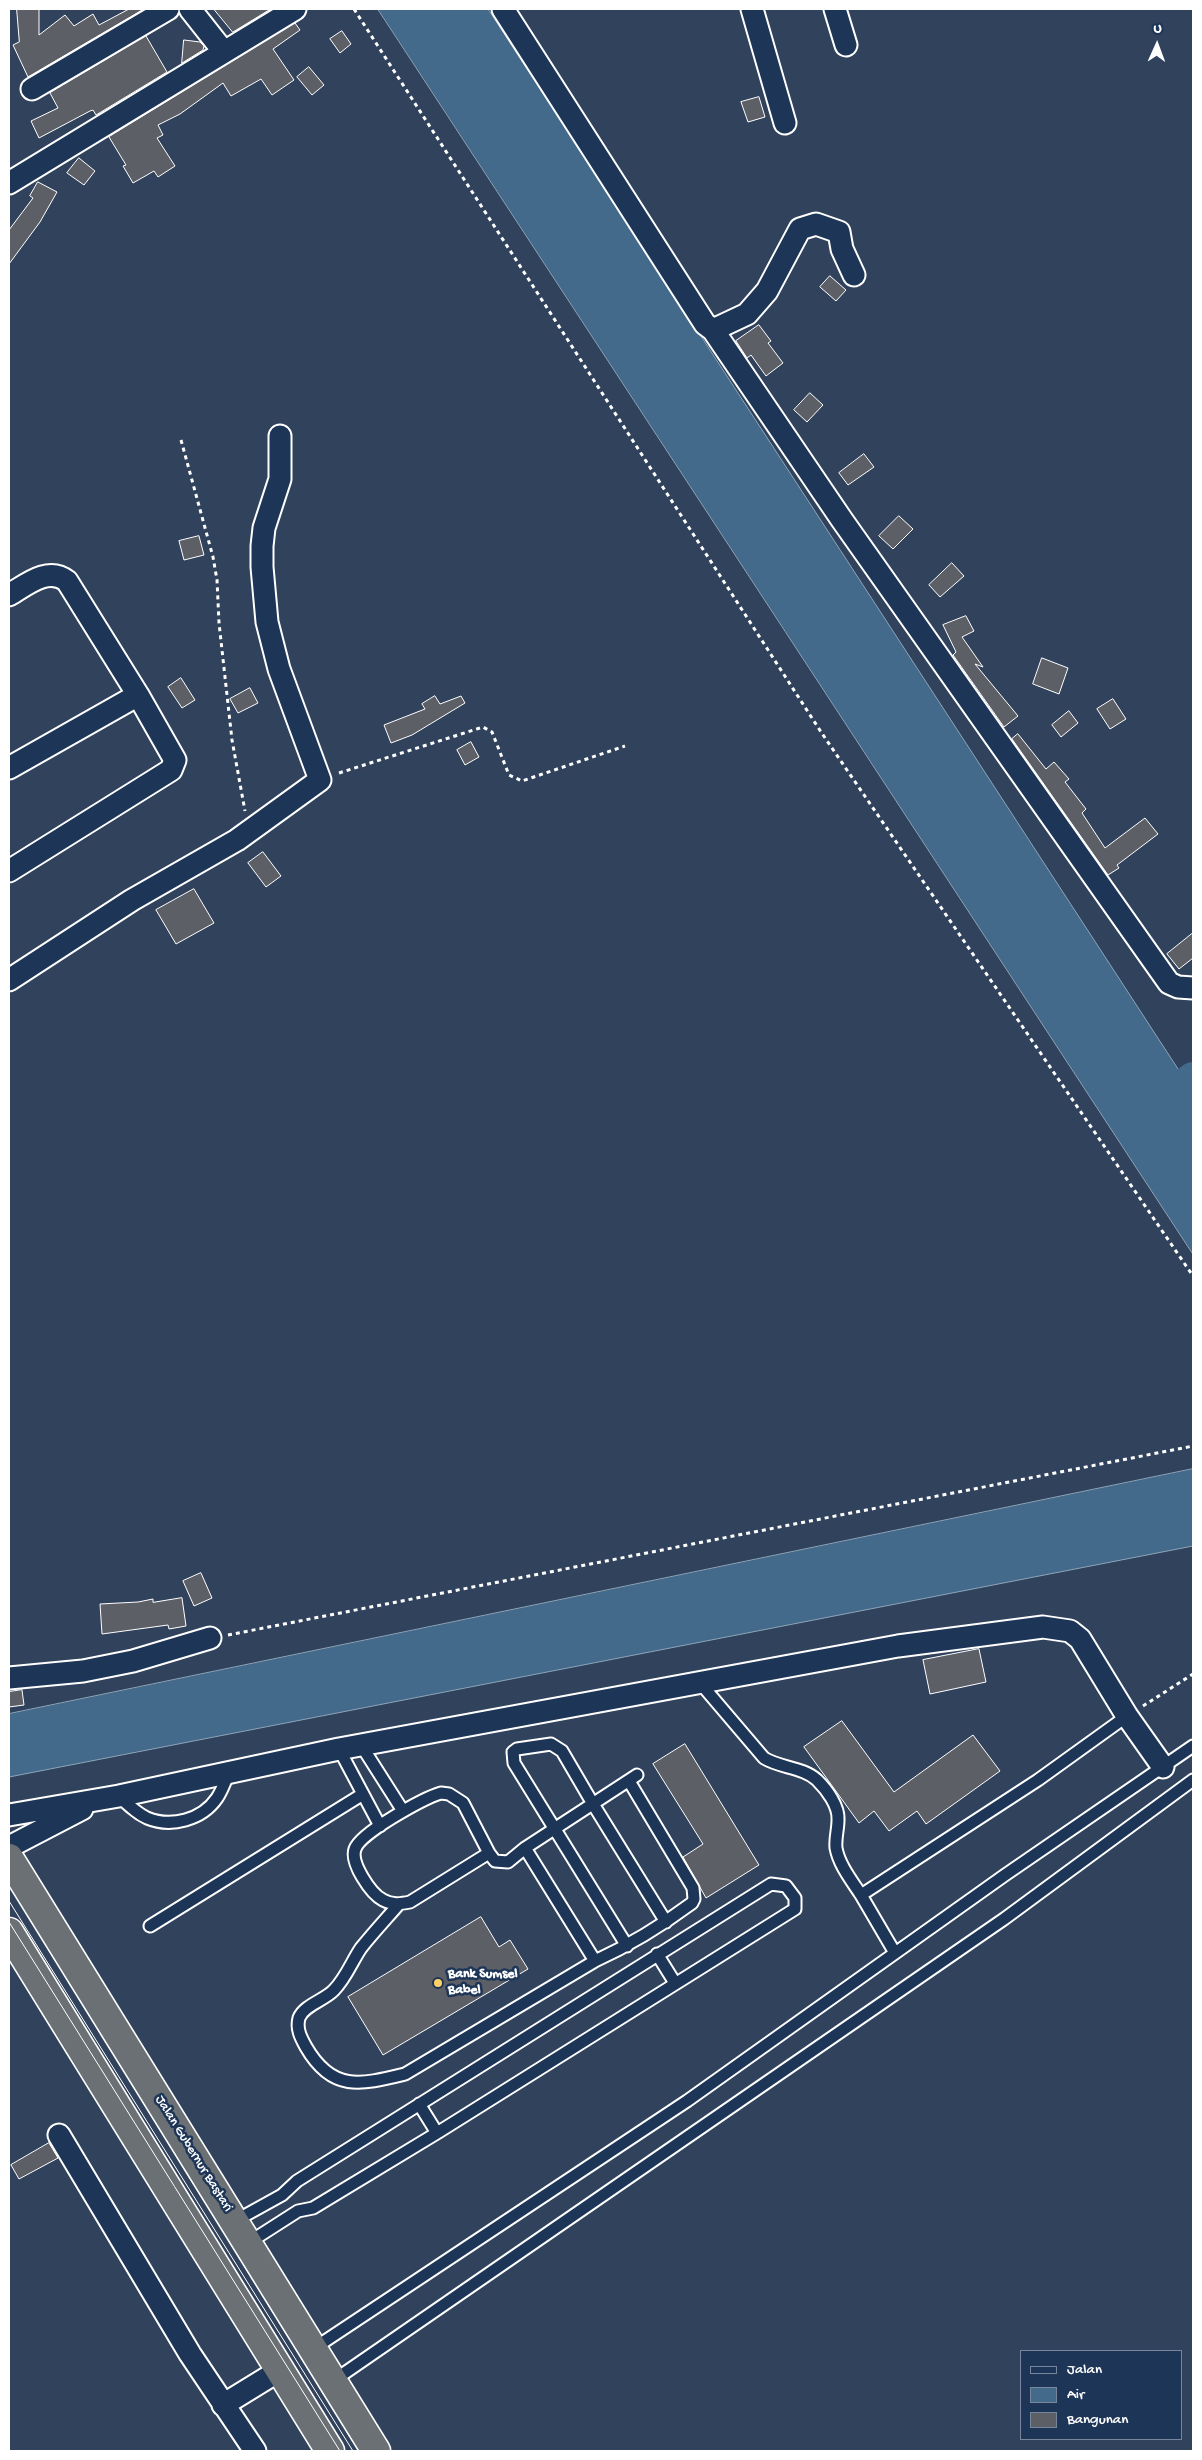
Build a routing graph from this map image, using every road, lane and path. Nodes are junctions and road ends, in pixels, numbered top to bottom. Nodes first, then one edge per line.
1 (168, 9) edge
2 (190, 9) edge
3 (295, 9) edge
4 (354, 9) edge
5 (503, 9) edge
6 (752, 9) edge
7 (835, 9) edge
8 (846, 45) dead end
9 (224, 52) junction
10 (32, 89) dead end
11 (785, 123) dead end
12 (9, 182) edge
13 (854, 275) dead end
14 (713, 330) junction
15 (280, 436) dead end
16 (182, 440) dead end
17 (9, 595) edge
18 (138, 694) junction
19 (625, 746) dead end
20 (9, 768) edge
21 (336, 775) dead end
22 (250, 831) junction
23 (9, 871) edge
24 (9, 980) edge
25 (1193, 988) edge
26 (1193, 1276) edge
27 (1193, 1446) edge
28 (210, 1638) joint
29 (1193, 1674) edge
30 (9, 1678) edge
31 (702, 1684) junction
32 (1127, 1716) junction
33 (361, 1745) junction
34 (1193, 1746) edge
35 (339, 1749) junction
36 (1163, 1767) junction
37 (229, 1773) junction
38 (1193, 1780) edge
39 (363, 1794) junction
40 (110, 1798) junction
41 (592, 1804) junction
42 (403, 1811) junction
43 (9, 1815) edge
44 (380, 1826) junction
45 (554, 1829) junction
46 (9, 1846) edge
47 (525, 1848) junction
48 (489, 1853) junction
49 (9, 1858) edge
50 (861, 1895) junction
51 (398, 1904) junction
52 (666, 1922) junction
53 (150, 1926) dead end
54 (9, 1932) edge
55 (627, 1946) junction
56 (895, 1953) junction
57 (657, 1954) junction
58 (595, 1961) junction
59 (675, 1984) junction
60 (419, 2104) junction
61 (437, 2133) junction
62 (59, 2135) dead end
63 (242, 2232) junction
64 (313, 2349) junction
65 (280, 2370) junction
66 (333, 2381) junction
67 (300, 2402) junction
68 (223, 2405) junction
69 (323, 2448) edge
70 (255, 2451) edge
71 (376, 2451) edge

1 - 10 street
2 - 9 street
3 - 9 street
4 - 26 path
5 - 14 street
6 - 11 street
7 - 8 street
9 - 12 street
13 - 14 street
14 - 25 street
15 - 22 street
16 - 22 path
17 - 18 street
18 - 20 street
18 - 23 street
19 - 21 path
22 - 24 street
27 - 28 path
28 - 30 street
29 - 32 path
31 - 32 street
31 - 33 street
31 - 50 lane
32 - 36 street
32 - 50 lane
33 - 35 street
33 - 42 lane
34 - 36 lane
35 - 37 street
35 - 39 lane
36 - 56 lane
37 - 40 street
37 - 40 lane
38 - 66 lane
39 - 44 lane
39 - 53 lane
40 - 43 street
40 - 46 street
41 - 45 lane
41 - 45 lane
41 - 52 lane
41 - 52 lane
42 - 44 lane
42 - 48 lane
44 - 51 lane
45 - 47 lane
45 - 55 lane
47 - 48 lane
47 - 58 lane
48 - 51 lane
49 - 63 highway, Jalan Gubernur Bastari
50 - 56 lane
51 - 58 lane
52 - 55 lane
54 - 65 highway
55 - 58 lane
56 - 64 lane
57 - 59 lane
57 - 59 lane
57 - 60 lane
59 - 61 lane
60 - 61 lane
60 - 63 lane
61 - 63 lane
62 - 68 street
63 - 64 highway, Jalan Gubernur Bastari
64 - 65 highway
64 - 66 highway, Jalan Gubernur Bastari
65 - 67 highway
65 - 68 street
66 - 67 highway
66 - 71 highway, Jalan Gubernur Bastari
67 - 69 highway
68 - 70 street

